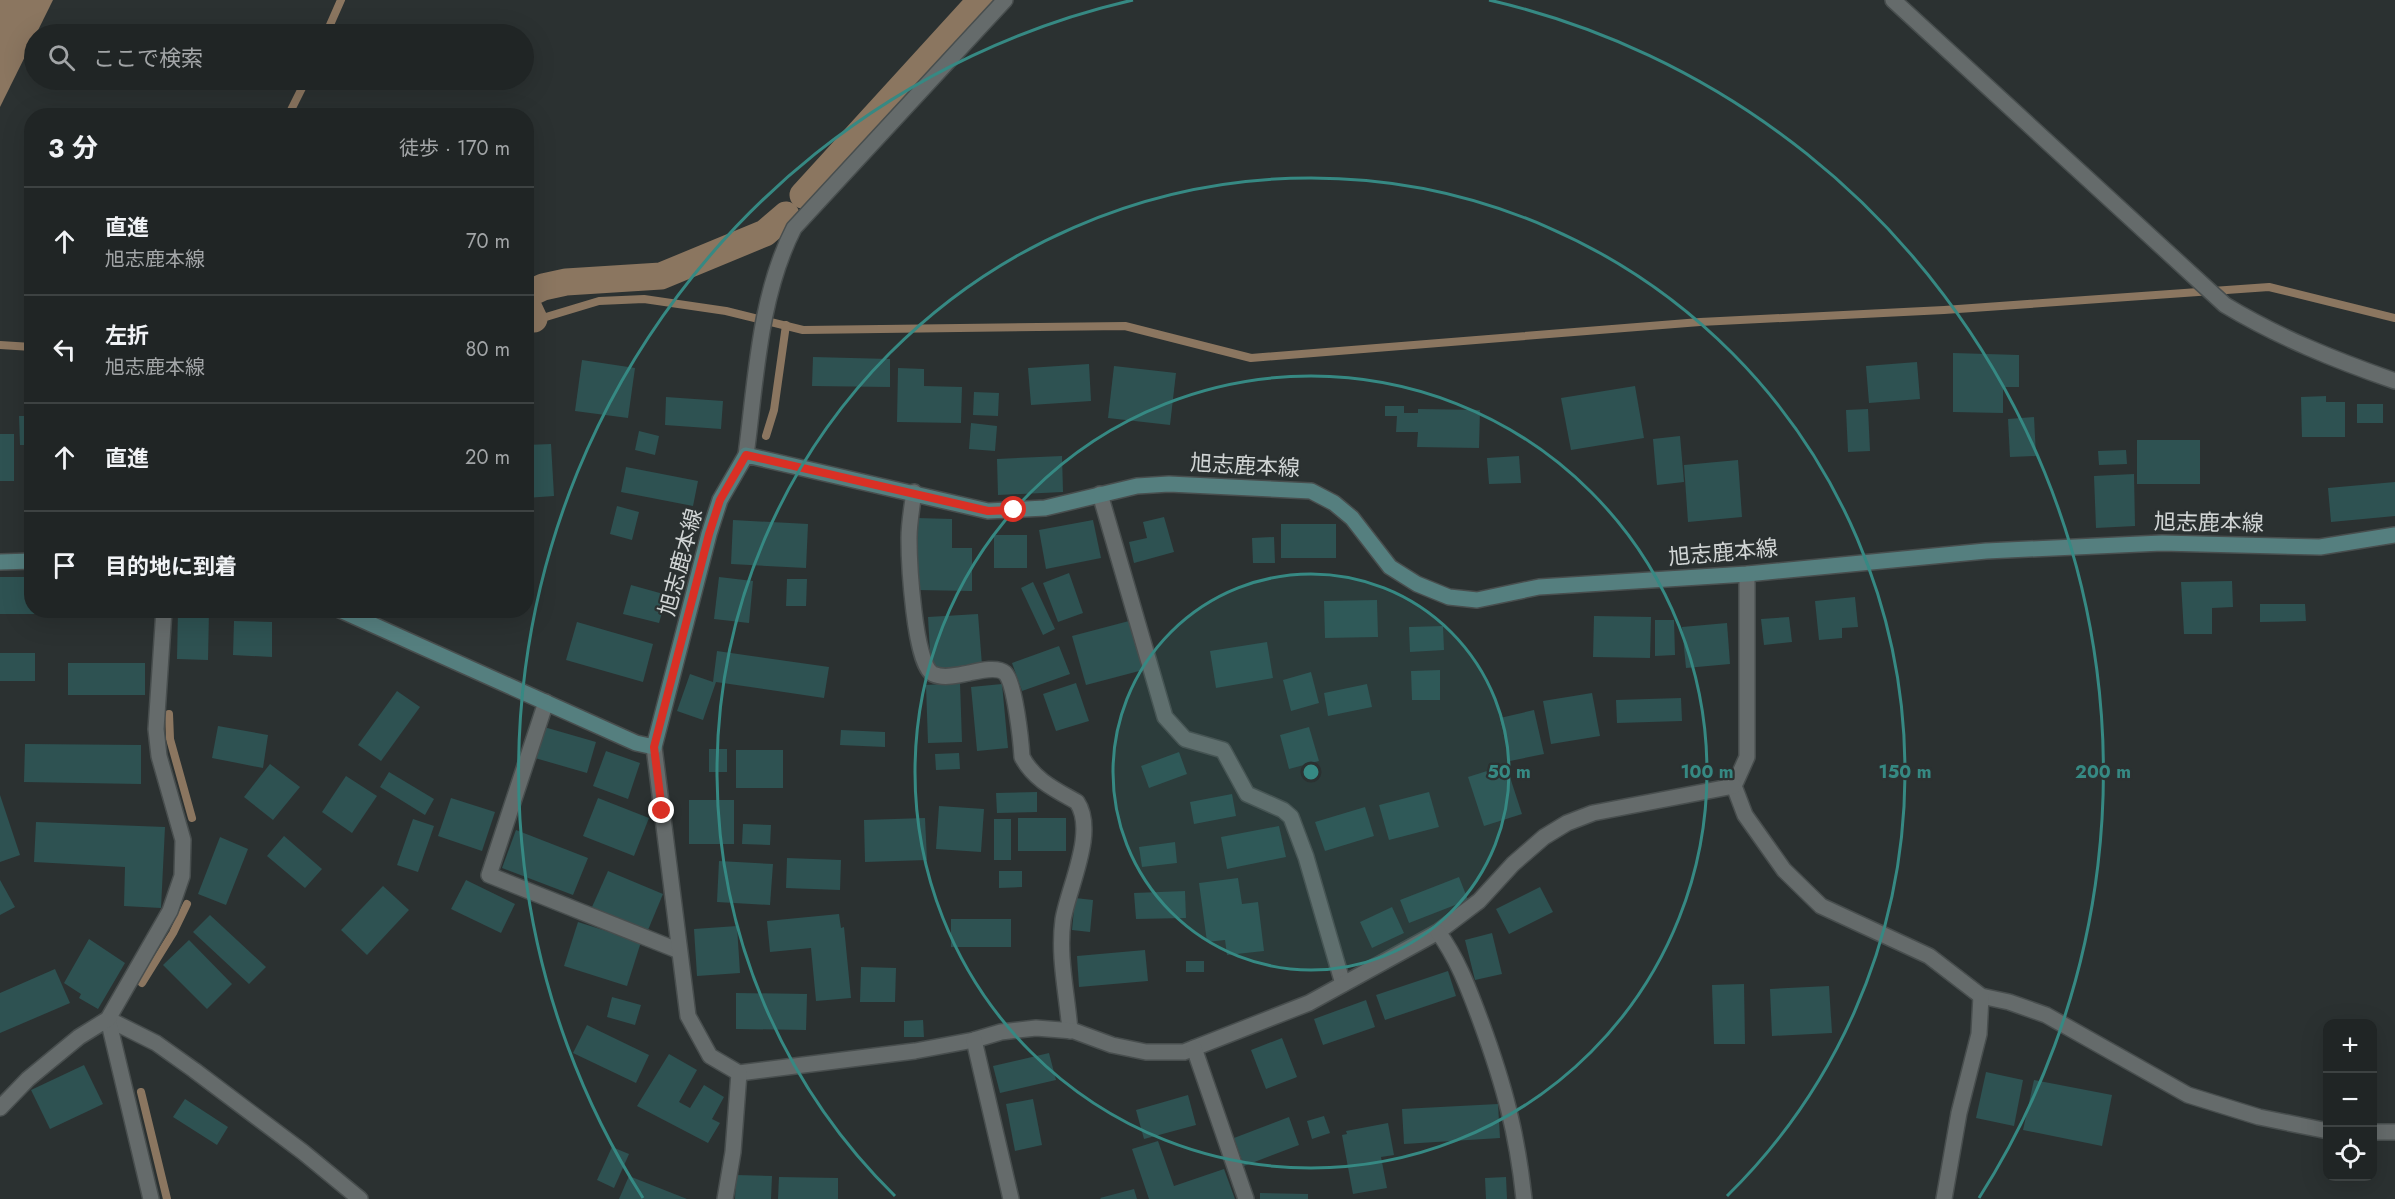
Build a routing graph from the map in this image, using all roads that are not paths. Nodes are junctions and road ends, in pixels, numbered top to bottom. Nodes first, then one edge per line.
1 (1005, 0) edge
2 (1893, 0) edge
3 (2395, 381) edge
4 (746, 455) junction
5 (914, 492) junction
6 (1100, 494) junction
7 (2395, 535) edge
8 (24, 561) edge
9 (0, 562) edge
10 (1746, 574) junction
11 (163, 618) edge
12 (358, 618) edge
13 (546, 702) junction
14 (654, 747) junction
15 (1734, 786) junction
16 (1438, 932) junction
17 (678, 950) junction
18 (1343, 984) junction
19 (1981, 996) junction
20 (108, 1019) junction
21 (1070, 1031) junction
22 (974, 1040) junction
23 (1194, 1048) junction
24 (739, 1073) junction
25 (0, 1108) edge
26 (2323, 1130) edge
27 (2377, 1132) edge
28 (2395, 1132) edge
29 (151, 1199) edge
30 (360, 1199) edge
31 (725, 1199) edge
32 (1011, 1199) edge
33 (1246, 1199) edge
34 (1524, 1199) edge
35 (1944, 1199) edge

1 - 4 street
2 - 3 street
4 - 5 main road, 旭志鹿本線
4 - 14 main road, 旭志鹿本線
5 - 6 main road, 旭志鹿本線
5 - 21 street
6 - 10 main road, 旭志鹿本線
6 - 18 street
7 - 10 main road, 旭志鹿本線
8 - 9 main road
10 - 15 street
11 - 20 street
12 - 13 main road
13 - 14 main road
13 - 17 street
14 - 17 street
15 - 16 street
15 - 19 street
16 - 18 street
16 - 34 street
17 - 24 street
18 - 23 street
19 - 26 street
19 - 35 street
20 - 25 street
20 - 29 street
20 - 30 street
21 - 22 street
21 - 23 street
22 - 24 street
22 - 32 street
23 - 33 street
24 - 31 street
27 - 28 street

